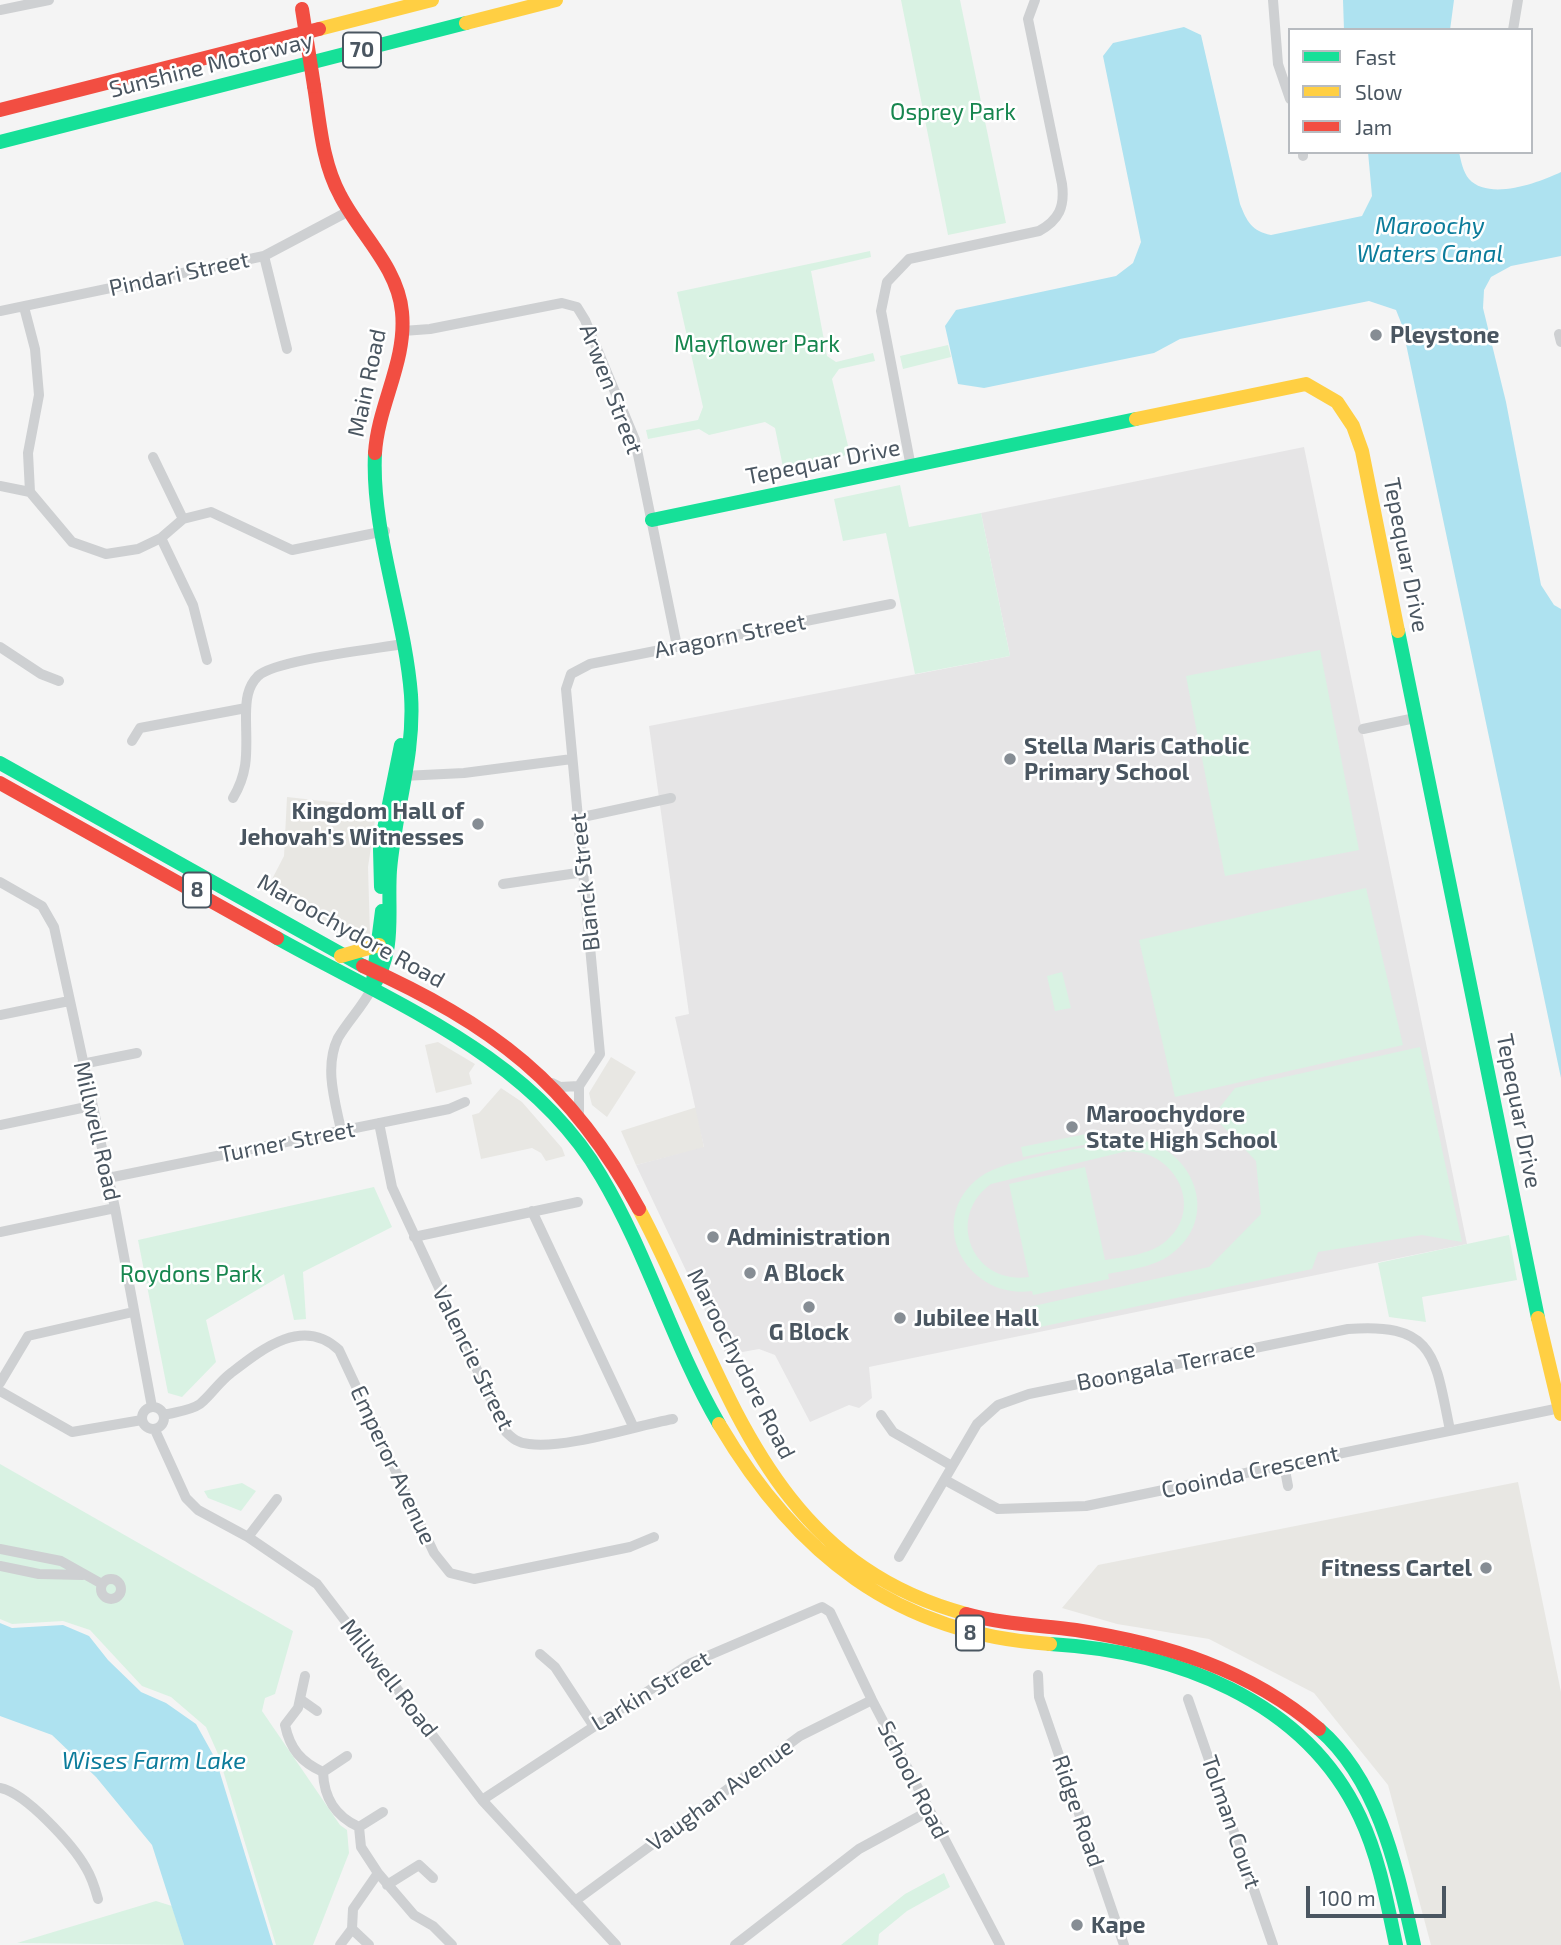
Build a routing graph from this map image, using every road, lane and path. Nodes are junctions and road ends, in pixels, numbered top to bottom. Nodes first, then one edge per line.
1 (49, 0) edge
2 (432, 0) edge
3 (556, 0) edge
4 (1035, 0) edge
5 (1273, 0) edge
6 (1518, 0) edge
7 (302, 5) edge
8 (0, 10) edge
9 (1513, 28) edge
10 (1288, 93) edge
11 (55, 96) junction
12 (0, 102) edge
13 (0, 110) edge
14 (38, 132) junction
15 (0, 142) edge
16 (0, 153) edge
17 (349, 211) junction
18 (264, 256) junction
19 (24, 307) junction
20 (0, 311) edge
21 (403, 331) junction
22 (287, 349) dead end
23 (153, 457) dead end
24 (912, 467) junction
25 (0, 486) edge
26 (30, 492) junction
27 (183, 519) junction
28 (652, 520) junction
29 (385, 531) junction
30 (161, 538) junction
31 (891, 604) dead end
32 (403, 644) junction
33 (677, 646) junction
34 (0, 647) edge
35 (207, 660) dead end
36 (571, 674) joint
37 (59, 681) dead end
38 (246, 708) junction
39 (1415, 718) junction
40 (1363, 729) dead end
41 (132, 741) dead end
42 (572, 759) junction
43 (0, 763) edge
44 (400, 776) junction
45 (0, 783) edge
46 (233, 798) dead end
47 (671, 799) dead end
48 (578, 818) junction
49 (584, 872) junction
50 (0, 882) edge
51 (503, 884) dead end
52 (379, 946) junction
53 (341, 956) junction
54 (378, 973) junction
55 (372, 988) junction
56 (69, 1001) junction
57 (0, 1015) edge
58 (137, 1053) dead end
59 (82, 1064) junction
60 (545, 1079) junction
61 (579, 1086) junction
62 (465, 1102) dead end
63 (91, 1106) junction
64 (579, 1116) junction
65 (379, 1123) junction
66 (0, 1125) edge
67 (341, 1130) junction
68 (108, 1178) junction
69 (578, 1202) dead end
70 (115, 1208) junction
71 (532, 1211) junction
72 (0, 1232) edge
73 (414, 1237) junction
74 (133, 1312) junction
75 (0, 1383) edge
76 (0, 1391) edge
77 (152, 1407) junction
78 (1560, 1411) edge
79 (164, 1415) junction
80 (881, 1415) dead end
81 (673, 1419) dead end
82 (142, 1420) junction
83 (633, 1426) junction
84 (155, 1430) junction
85 (1450, 1430) junction
86 (1284, 1465) junction
87 (952, 1466) junction
88 (945, 1480) junction
89 (1288, 1486) dead end
90 (277, 1499) dead end
91 (248, 1537) junction
92 (653, 1537) dead end
93 (0, 1549) edge
94 (899, 1557) dead end
95 (0, 1566) edge
96 (87, 1576) junction
97 (102, 1584) dead end
98 (830, 1612) joint
99 (540, 1654) dead end
100 (1038, 1675) dead end
101 (305, 1676) dead end
102 (300, 1699) junction
103 (1188, 1699) dead end
104 (872, 1700) junction
105 (317, 1711) dead end
106 (593, 1725) junction
107 (347, 1756) dead end
108 (323, 1772) junction
109 (0, 1788) edge
110 (482, 1800) junction
111 (929, 1811) junction
112 (383, 1812) dead end
113 (359, 1827) junction
114 (378, 1873) junction
115 (433, 1878) dead end
116 (387, 1885) junction
117 (98, 1899) dead end
118 (575, 1901) junction
119 (352, 1929) junction
120 (340, 1945) edge
121 (369, 1945) edge
122 (452, 1945) edge
123 (616, 1945) edge
124 (735, 1945) edge
125 (1000, 1945) edge
126 (1124, 1945) edge
127 (1273, 1945) edge
128 (1395, 1945) edge
129 (1414, 1945) edge

1 - 8 street
2 - 11 main road, Sunshine Motorway / 70
3 - 14 main road, Sunshine Motorway / 70
4 - 24 street
5 - 10 street
6 - 9 street
7 - 17 main road, Main Road, bridge
11 - 12 main road
11 - 13 main road, Sunshine Motorway / 70
14 - 15 main road, Sunshine Motorway / 70
14 - 16 main road
17 - 18 street, Pindari Street
17 - 21 main road, Main Road
18 - 19 street, Pindari Street
18 - 22 street
19 - 20 street, Pindari Street
19 - 26 street
21 - 28 street, Arwen Street
21 - 29 main road, Main Road
23 - 27 street
24 - 28 main road, Tepequar Drive
24 - 39 main road, Tepequar Drive
25 - 26 street
26 - 30 street
27 - 29 street
27 - 30 street
28 - 33 street, Arwen Street
29 - 32 main road, Main Road
30 - 35 street
31 - 33 street, Aragorn Street
32 - 38 street
32 - 44 main road, Main Road
33 - 36 street, Aragorn Street
34 - 37 street
36 - 42 street, Blanck Street
38 - 41 street
38 - 46 street
39 - 40 street
39 - 78 main road, Tepequar Drive
42 - 44 street
42 - 48 street, Blanck Street
43 - 53 main road, Maroochydore Road / 8
44 - 52 main road, Main Road
44 - 54 main road, Main Road
45 - 55 main road, Maroochydore Road / 8
47 - 48 street
48 - 49 street, Blanck Street
49 - 51 street
49 - 61 street, Blanck Street
50 - 56 street, Millwell Road
52 - 53 main road
52 - 54 main road, Main Road
53 - 54 main road, Maroochydore Road / 8
54 - 55 main road, Main Road
54 - 60 main road, Maroochydore Road / 8
55 - 67 street
55 - 128 main road, Maroochydore Road / 8
56 - 57 street
56 - 59 street, Millwell Road
58 - 59 street
59 - 63 street, Millwell Road
60 - 61 street
60 - 64 main road, Maroochydore Road / 8
61 - 64 street
62 - 65 street, Turner Street
63 - 66 street
63 - 68 street, Millwell Road
64 - 129 main road, Maroochydore Road / 8
65 - 67 street, Turner Street
65 - 73 street, Valencie Street
67 - 68 street, Turner Street
68 - 70 street, Millwell Road
69 - 71 street
70 - 72 street
70 - 74 street, Millwell Road
71 - 73 street
71 - 83 street
73 - 83 street, Valencie Street
74 - 75 street
74 - 77 street, Millwell Road
76 - 82 street
77 - 79 street
77 - 82 street
78 - 85 street, Cooinda Crescent
79 - 84 street
79 - 92 street, Emperor Avenue
80 - 87 street
81 - 83 street, Valencie Street
82 - 84 street
84 - 91 street, Millwell Road
85 - 86 street, Cooinda Crescent
85 - 87 street, Boongala Terrace
86 - 88 street, Cooinda Crescent
86 - 89 street
87 - 88 street, Boongala Terrace
88 - 94 street, Boongala Terrace
90 - 91 street
91 - 110 street, Millwell Road
93 - 96 street
95 - 96 street
96 - 97 street
98 - 104 street, School Road
98 - 106 street, Larkin Street
99 - 106 street
100 - 126 street, Ridge Road
101 - 102 street
102 - 105 street
102 - 108 street
103 - 127 street, Tolman Court
104 - 111 street, School Road
104 - 118 street, Vaughan Avenue
106 - 110 street, Larkin Street
107 - 108 street
108 - 113 street
109 - 117 street
110 - 118 street, Millwell Road
111 - 124 street
111 - 125 street, School Road
112 - 113 street
113 - 114 street
114 - 116 street
114 - 119 street
115 - 116 street
116 - 122 street
118 - 123 street, Millwell Road
119 - 120 street
119 - 121 street

